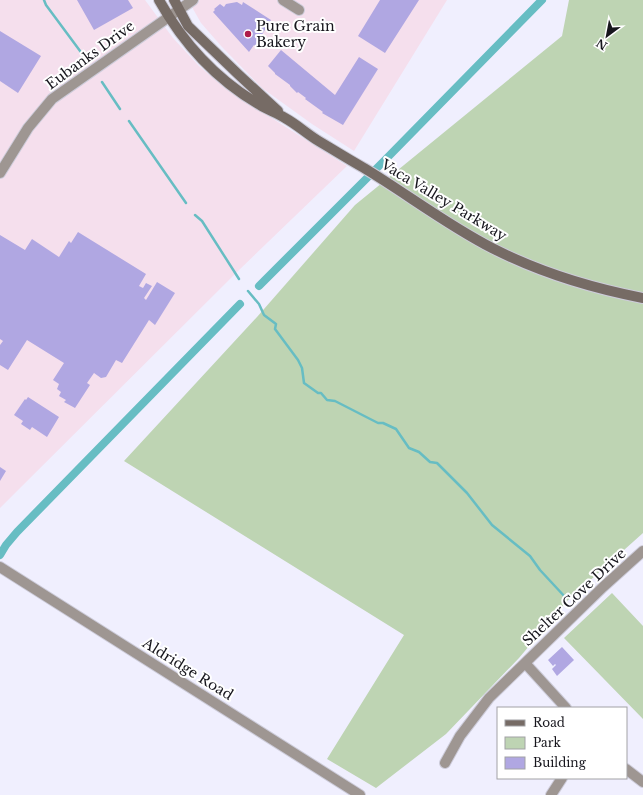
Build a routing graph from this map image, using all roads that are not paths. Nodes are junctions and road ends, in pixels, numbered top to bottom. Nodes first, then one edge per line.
1 (160, 0) edge
2 (174, 0) edge
3 (193, 0) edge
4 (283, 0) edge
5 (179, 10) junction
6 (299, 10) dead end
7 (169, 16) junction
8 (286, 118) junction
9 (0, 173) edge
10 (643, 298) edge
11 (641, 558) edge
12 (0, 567) edge
13 (525, 663) junction
14 (565, 707) edge
15 (445, 763) dead end
16 (627, 770) edge
17 (561, 779) edge
18 (643, 782) edge
19 (360, 795) edge
20 (551, 795) edge

1 - 7 street, Vaca Valley Parkway
2 - 5 street, Vaca Valley Parkway
3 - 5 street, Eubanks Drive
4 - 6 street
5 - 7 street, Eubanks Drive
5 - 8 street, Vaca Valley Parkway
7 - 8 street, Vaca Valley Parkway
7 - 9 street, Eubanks Drive
8 - 10 street, Vaca Valley Parkway
11 - 13 street, Shelter Cove Drive
12 - 19 street, Aldridge Road
13 - 14 street
13 - 15 street, Shelter Cove Drive
16 - 18 street
17 - 20 street

